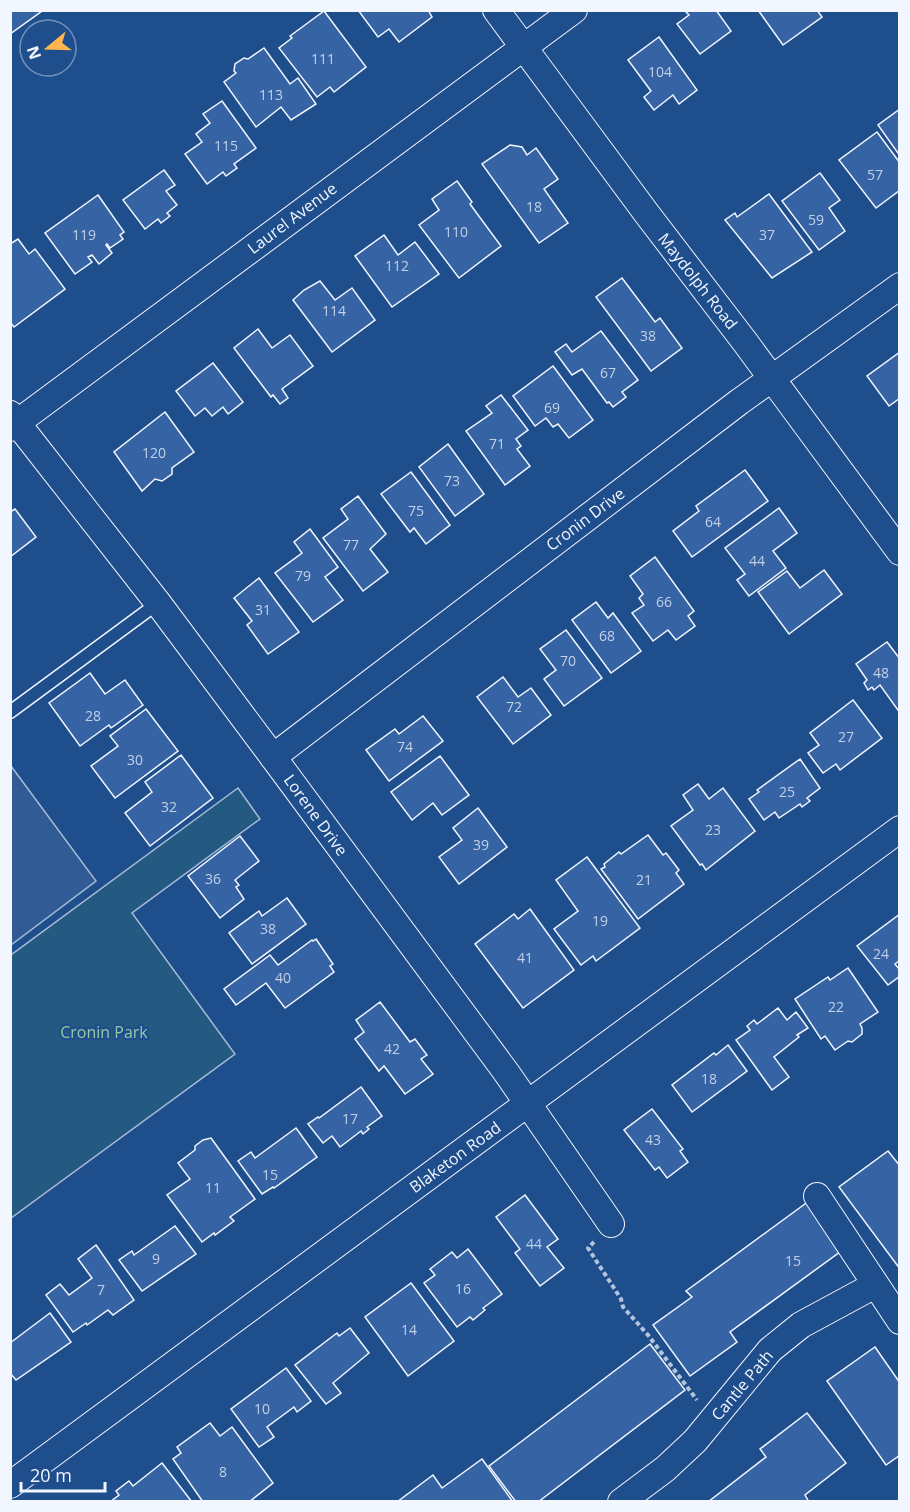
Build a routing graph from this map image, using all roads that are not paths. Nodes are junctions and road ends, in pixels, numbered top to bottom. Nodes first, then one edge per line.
1 (496, 10) edge
2 (574, 10) edge
3 (523, 46) junction
4 (900, 286) edge
5 (771, 378) junction
6 (13, 422) edge
7 (900, 552) edge
8 (158, 603) junction
9 (10, 712) edge
10 (273, 757) junction
11 (900, 829) edge
12 (528, 1102) junction
13 (817, 1196) dead end
14 (611, 1224) road end
15 (875, 1285) junction
16 (900, 1322) edge
17 (10, 1485) edge
18 (621, 1502) edge

1 - 3 street, Maydolph Road
2 - 3 street, Laurel Avenue
3 - 5 street, Maydolph Road
3 - 6 street, Laurel Avenue
4 - 5 street, Cronin Drive
5 - 7 street, Maydolph Road
5 - 10 street, Cronin Drive
6 - 8 street, Lorene Drive
8 - 9 lane
8 - 10 street, Lorene Drive
10 - 12 street, Lorene Drive
11 - 12 street, Blaketon Road
12 - 14 street, Lorene Drive
12 - 17 street, Blaketon Road
13 - 15 street
15 - 16 street
15 - 18 street, Cantle Path

